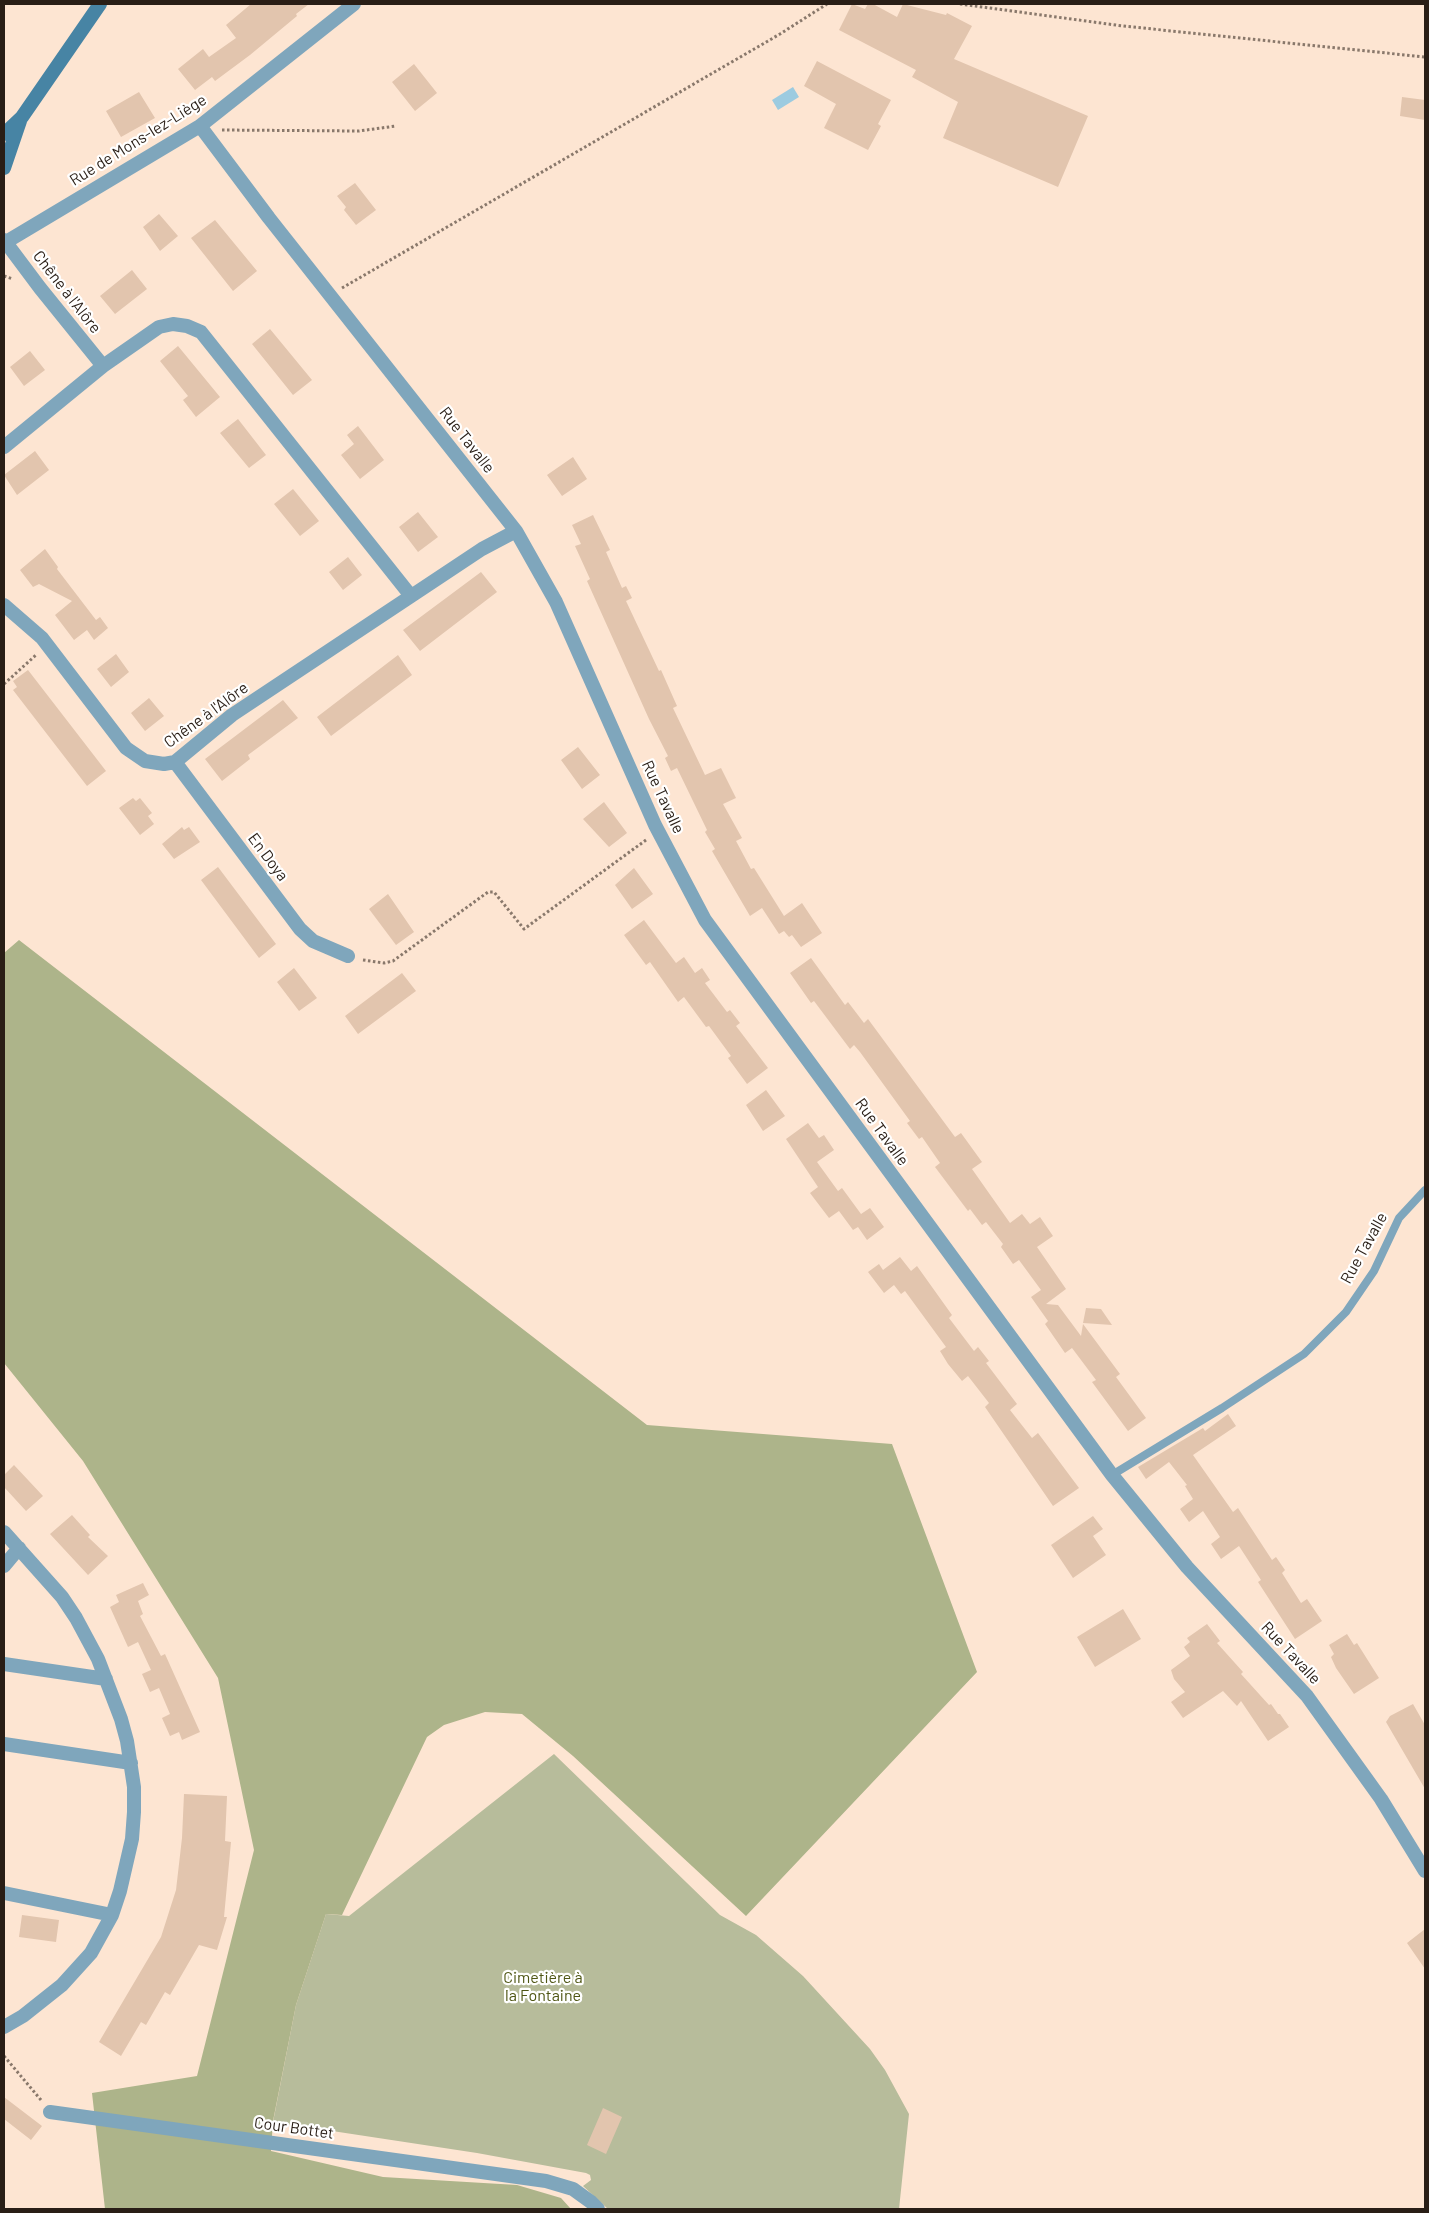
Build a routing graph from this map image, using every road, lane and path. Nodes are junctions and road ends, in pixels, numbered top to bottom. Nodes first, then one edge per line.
1 (100, 4) edge
2 (354, 4) edge
3 (827, 4) edge
4 (960, 4) edge
5 (1425, 57) edge
6 (22, 117) junction
7 (396, 126) dead end
8 (202, 128) junction
9 (4, 134) edge
10 (4, 168) edge
11 (5, 241) edge
12 (331, 296) junction
13 (103, 366) junction
14 (4, 448) edge
15 (516, 531) junction
16 (411, 596) junction
17 (4, 605) edge
18 (48, 645) junction
19 (4, 684) edge
20 (175, 762) junction
21 (659, 831) junction
22 (348, 956) joint
23 (1425, 1190) edge
24 (1112, 1474) junction
25 (4, 1532) edge
26 (19, 1548) junction
27 (4, 1566) edge
28 (4, 1664) edge
29 (106, 1679) junction
30 (4, 1744) edge
31 (131, 1763) junction
32 (1425, 1871) edge
33 (4, 1893) edge
34 (112, 1915) junction
35 (4, 2027) edge
36 (4, 2056) edge
37 (50, 2112) joint
38 (592, 2207) edge

1 - 6 main road
2 - 8 street, Rue de Mons-lez-Liège
3 - 12 path
4 - 5 path
6 - 9 main road
6 - 10 main road
7 - 8 path
8 - 11 street, Rue de Mons-lez-Liège
8 - 12 street, Rue Tavalle
11 - 13 street, Chêne à l'Alôre
12 - 15 street, Rue Tavalle
13 - 14 street
13 - 16 street
15 - 16 street, Chêne à l'Alôre
15 - 21 street, Rue Tavalle
16 - 20 street, Chêne à l'Alôre
17 - 18 street, Chêne à l'Alôre
18 - 19 path
18 - 20 street, Chêne à l'Alôre
20 - 22 street, En Doya
21 - 22 path
21 - 24 street, Rue Tavalle
23 - 24 lane, Rue Tavalle
24 - 32 street, Rue Tavalle
25 - 26 street
26 - 27 street
26 - 29 street
28 - 29 street
29 - 31 street
30 - 31 street
31 - 34 street
33 - 34 street
34 - 35 street
36 - 37 path
37 - 38 street, Cour Bottet

